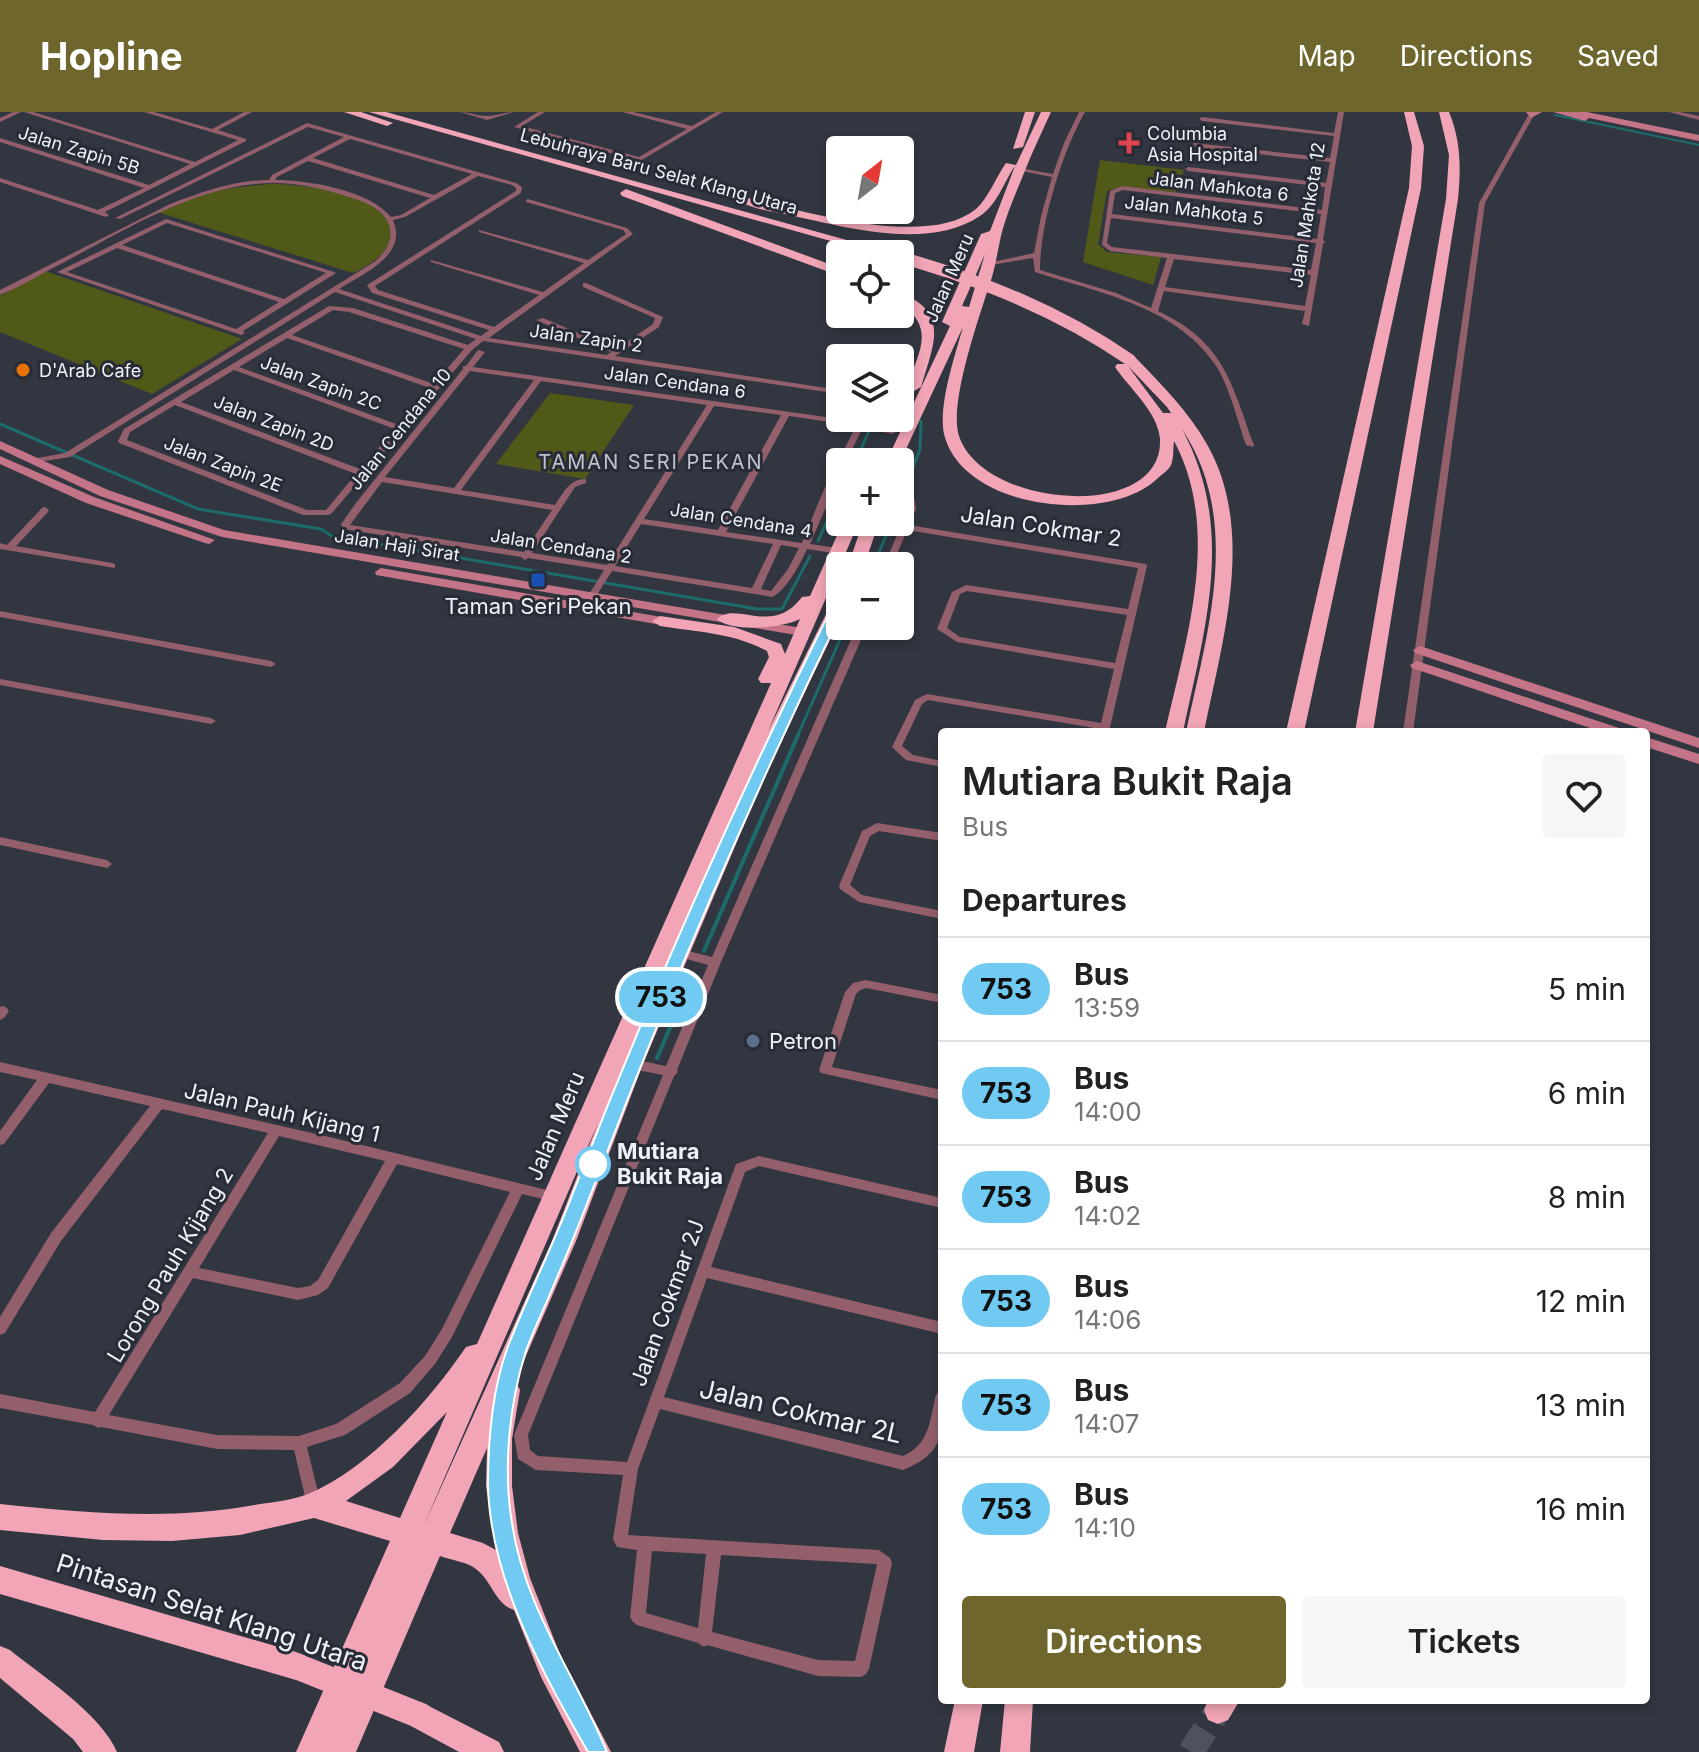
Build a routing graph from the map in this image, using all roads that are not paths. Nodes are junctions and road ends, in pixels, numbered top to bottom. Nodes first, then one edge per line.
1 (18, 112) edge
2 (27, 112) edge
3 (147, 112) edge
4 (249, 112) edge
5 (349, 112) edge
6 (374, 112) edge
7 (463, 112) edge
8 (542, 112) edge
9 (625, 112) edge
10 (720, 112) edge
11 (1030, 112) edge
12 (1046, 112) edge
13 (1082, 112) edge
14 (1341, 112) edge
15 (1409, 112) edge
16 (1444, 112) edge
17 (1557, 112) edge
18 (1574, 112) edge
19 (1608, 112) edge
20 (1672, 112) edge
21 (1533, 113) edge
22 (508, 114) edge
23 (1695, 115) edge
24 (1202, 119) dead end
25 (0, 120) edge
26 (1642, 126) junction
27 (693, 128) junction
28 (1685, 128) junction
29 (212, 131) junction
30 (1699, 131) edge
31 (1337, 135) junction
32 (349, 137) junction
33 (1699, 138) edge
34 (0, 140) edge
35 (1194, 145) dead end
36 (488, 151) junction
37 (308, 159) junction
38 (1332, 160) junction
39 (196, 164) junction
40 (564, 164) junction
41 (1015, 168) junction
42 (1188, 169) dead end
43 (477, 174) junction
44 (1055, 176) junction
45 (0, 180) edge
46 (271, 182) junction
47 (1328, 185) junction
48 (149, 187) junction
49 (436, 198) junction
50 (528, 201) dead end
51 (100, 212) junction
52 (1324, 212) junction
53 (1109, 216) junction
54 (118, 218) junction
55 (746, 218) junction
56 (390, 219) junction
57 (133, 224) junction
58 (481, 231) dead end
59 (835, 240) edge
60 (994, 240) junction
61 (1322, 242) junction
62 (826, 243) edge
63 (115, 245) junction
64 (1037, 255) junction
65 (1171, 256) junction
66 (385, 257) junction
67 (410, 259) junction
68 (433, 261) dead end
69 (914, 262) edge
70 (590, 263) junction
71 (991, 263) junction
72 (826, 267) edge
73 (48, 268) junction
74 (914, 269) edge
75 (62, 272) junction
76 (1315, 273) junction
77 (586, 285) dead end
78 (333, 289) junction
79 (1161, 289) junction
80 (0, 293) edge
81 (545, 295) junction
82 (286, 302) junction
83 (914, 308) edge
84 (1308, 309) junction
85 (1154, 311) junction
86 (540, 320) dead end
87 (1306, 324) dead end
88 (495, 330) junction
89 (236, 332) junction
90 (285, 335) junction
91 (254, 338) junction
92 (483, 339) junction
93 (469, 348) junction
94 (481, 352) dead end
95 (613, 355) junction
96 (1126, 363) junction
97 (232, 367) junction
98 (453, 367) junction
99 (469, 368) junction
100 (539, 378) junction
101 (435, 387) junction
102 (914, 387) joint
103 (826, 390) edge
104 (914, 392) edge
105 (174, 402) junction
106 (712, 403) junction
107 (786, 414) junction
108 (826, 419) edge
109 (400, 428) junction
110 (1250, 445) dead end
111 (2, 452) edge
112 (67, 455) junction
113 (35, 461) junction
114 (0, 468) edge
115 (20, 469) junction
116 (362, 473) junction
117 (65, 475) junction
118 (380, 479) junction
119 (583, 481) dead end
120 (456, 491) junction
121 (826, 497) edge
122 (558, 508) junction
123 (45, 510) dead end
124 (639, 521) junction
125 (346, 527) joint
126 (914, 528) edge
127 (721, 533) junction
128 (857, 536) edge
129 (778, 542) junction
130 (804, 546) junction
131 (4, 547) edge
132 (844, 552) edge
133 (826, 554) edge
134 (525, 557) junction
135 (112, 566) dead end
136 (826, 572) edge
137 (606, 573) junction
138 (826, 586) edge
139 (595, 591) junction
140 (755, 592) junction
141 (826, 609) edge
142 (1133, 613) junction
143 (0, 614) edge
144 (725, 619) junction
145 (660, 621) junction
146 (826, 631) edge
147 (802, 637) junction
148 (856, 640) edge
149 (1420, 650) junction
150 (271, 664) dead end
151 (1417, 665) junction
152 (1120, 667) junction
153 (0, 682) edge
154 (211, 721) dead end
155 (1099, 728) edge
156 (1104, 728) edge
157 (1175, 728) edge
158 (1196, 728) edge
159 (1296, 728) edge
160 (1365, 728) edge
161 (1409, 728) edge
162 (1605, 728) edge
163 (1650, 743) edge
164 (1699, 743) edge
165 (1699, 759) edge
166 (938, 763) edge
167 (759, 768) junction
168 (736, 778) junction
169 (938, 836) edge
170 (0, 841) edge
171 (107, 864) dead end
172 (938, 914) edge
173 (680, 953) junction
174 (715, 962) junction
175 (938, 998) edge
176 (632, 1064) junction
177 (0, 1067) edge
178 (672, 1072) junction
179 (46, 1078) junction
180 (938, 1094) edge
181 (159, 1103) junction
182 (276, 1130) junction
183 (0, 1140) edge
184 (393, 1159) junction
185 (518, 1189) junction
186 (555, 1197) junction
187 (938, 1202) edge
188 (702, 1271) junction
189 (191, 1272) junction
190 (513, 1294) junction
191 (938, 1327) edge
192 (0, 1329) edge
193 (516, 1351) junction
194 (0, 1401) edge
195 (655, 1401) junction
196 (938, 1415) edge
197 (98, 1421) junction
198 (299, 1443) junction
199 (631, 1469) junction
200 (314, 1505) junction
201 (0, 1517) edge
202 (420, 1538) junction
203 (645, 1545) junction
204 (714, 1549) junction
205 (0, 1580) edge
206 (704, 1639) junction
207 (545, 1655) junction
208 (0, 1660) edge
209 (968, 1704) edge
210 (1019, 1704) edge
211 (102, 1752) edge
212 (311, 1752) edge
213 (341, 1752) edge
214 (489, 1752) edge
215 (596, 1752) edge
216 (959, 1752) edge
217 (1015, 1752) edge

1 - 25 street
2 - 39 street
3 - 29 street
4 - 29 street
5 - 36 highway, Lebuhraya Baru Selat Klang Utara
6 - 40 highway, Lebuhraya Baru Selat Klang Utara
7 - 22 street
8 - 27 street
9 - 27 street
10 - 27 street
11 - 41 highway, Jalan Meru
12 - 41 highway, Jalan Meru
13 - 44 street
14 - 31 street, Jalan Mahkota 12
15 - 159 highway
16 - 160 highway
17 - 26 main road
18 - 26 main road
19 - 28 main road
20 - 23 street
21 - 149 street
23 - 28 street
24 - 31 street
26 - 33 main road
28 - 30 main road
29 - 39 street
31 - 38 street, Jalan Mahkota 12
32 - 37 street
32 - 43 street
32 - 54 street
34 - 48 street, Jalan Zapin 5B
35 - 38 street
36 - 55 highway, Lebuhraya Baru Selat Klang Utara
36 - 72 highway
37 - 46 street
37 - 49 street
38 - 47 street, Jalan Mahkota 12
39 - 48 street
40 - 41 highway
40 - 55 highway, Lebuhraya Baru Selat Klang Utara
41 - 44 street
41 - 60 highway, Jalan Meru
41 - 102 highway, Jalan Meru
42 - 47 street
43 - 49 street
43 - 67 street
44 - 64 street
45 - 51 street
46 - 56 street
46 - 57 street
47 - 52 street, Jalan Mahkota 12
48 - 51 street
49 - 56 street
50 - 70 street
51 - 54 street
52 - 53 street, Jalan Mahkota 6
52 - 61 street, Jalan Mahkota 12
53 - 61 street, Jalan Mahkota 5
53 - 65 street
54 - 57 street
55 - 59 highway, Lebuhraya Baru Selat Klang Utara
55 - 62 highway, Lebuhraya Baru Selat Klang Utara
56 - 66 street
57 - 73 street
58 - 70 street
60 - 71 highway
60 - 104 highway, Jalan Meru
61 - 76 street, Jalan Mahkota 12
63 - 75 street
63 - 82 street
63 - 82 street
64 - 71 street
64 - 85 street
65 - 76 street
65 - 79 street
66 - 67 street
66 - 78 street
67 - 88 street
68 - 81 street
69 - 96 highway, bridge
70 - 81 street
71 - 96 highway
73 - 75 street
73 - 80 street
74 - 96 highway, bridge
75 - 89 street
76 - 84 street, Jalan Mahkota 12
77 - 95 street
78 - 91 street
78 - 92 street, Jalan Zapin 2
79 - 84 street
79 - 85 street
81 - 88 street
82 - 89 street
83 - 102 highway
84 - 87 street, Jalan Mahkota 12
85 - 110 street
86 - 95 street
88 - 92 street
89 - 91 street
90 - 93 street
90 - 97 street
90 - 101 street
91 - 112 street
92 - 93 street
92 - 95 street, Jalan Zapin 2
93 - 98 street
94 - 99 street, Jalan Cendana 10
95 - 103 street, Jalan Zapin 2
96 - 157 highway
96 - 158 highway
97 - 105 street
97 - 109 street, Jalan Zapin 2C
98 - 99 street, Jalan Cendana 6
98 - 101 street
99 - 100 street, Jalan Cendana 6
99 - 118 street, Jalan Cendana 10
100 - 106 street, Jalan Cendana 6
100 - 120 street
101 - 109 street
105 - 116 street, Jalan Zapin 2D
105 - 116 street, Jalan Zapin 2E
106 - 107 street, Jalan Cendana 6
106 - 124 street
107 - 108 street, Jalan Cendana 6
107 - 127 street
109 - 116 street
111 - 113 main road, Jalan Haji Sirat
111 - 115 main road, Jalan Haji Sirat
112 - 113 street
112 - 117 street
113 - 117 main road, Jalan Haji Sirat
114 - 115 main road
115 - 145 main road, Jalan Haji Sirat
117 - 139 main road, Jalan Haji Sirat
118 - 120 street
118 - 125 street, Jalan Cendana 10
119 - 122 street
120 - 122 street
121 - 130 street
122 - 134 street
123 - 131 street
124 - 127 street, Jalan Cendana 4
124 - 137 street
125 - 134 street, Jalan Cendana 2
126 - 142 street, Jalan Cokmar 2
127 - 129 street, Jalan Cendana 4
128 - 132 highway
129 - 130 street, Jalan Cendana 4
129 - 140 street
130 - 133 street, Jalan Cendana 4
130 - 140 street, Jalan Cendana 2
131 - 135 street
134 - 137 street, Jalan Cendana 2
136 - 144 highway
137 - 139 street
137 - 140 street, Jalan Cendana 2
138 - 147 highway, Jalan Meru
139 - 144 main road, Jalan Haji Sirat
141 - 147 highway
142 - 152 street, Jalan Cokmar 2
142 - 152 street
143 - 150 street
144 - 147 main road, Jalan Haji Sirat
145 - 147 main road, Jalan Haji Sirat
145 - 168 highway
146 - 167 highway, Jalan Meru
147 - 167 highway
147 - 168 highway, Jalan Meru
148 - 174 street
149 - 151 street
149 - 164 main road
151 - 161 street
151 - 162 main road
152 - 156 street, Jalan Cokmar 2
153 - 154 street
155 - 166 street
163 - 165 main road
167 - 173 highway, Jalan Meru
168 - 186 highway, Jalan Meru
169 - 172 street
170 - 171 street
173 - 174 street
173 - 176 highway, Jalan Meru
174 - 178 street
175 - 180 street
176 - 178 street
176 - 193 highway, Jalan Meru
177 - 179 street, Jalan Pauh Kijang 1
178 - 199 street
179 - 181 street, Jalan Pauh Kijang 1
179 - 183 street
181 - 182 street, Jalan Pauh Kijang 1
181 - 192 street
182 - 184 street, Jalan Pauh Kijang 1
182 - 189 street, Lorong Pauh Kijang 2
184 - 185 street, Jalan Pauh Kijang 1
184 - 189 street
185 - 186 street, Jalan Pauh Kijang 1
185 - 198 street
186 - 190 highway, Jalan Meru
187 - 188 street, Jalan Cokmar 2J
188 - 191 street
188 - 195 street, Jalan Cokmar 2J
189 - 197 street, Lorong Pauh Kijang 2
190 - 200 highway
190 - 202 highway, Jalan Meru
193 - 202 highway, Jalan Meru
193 - 207 highway
194 - 197 street
195 - 196 street, Jalan Cokmar 2L
195 - 199 street, Jalan Cokmar 2J
197 - 198 street
198 - 200 street
199 - 203 street, Jalan Cokmar 2J
200 - 201 highway
200 - 202 highway
202 - 207 highway
202 - 212 highway, Jalan Meru
202 - 213 highway, Jalan Meru
203 - 204 street
203 - 206 street
204 - 206 street
204 - 206 street
205 - 214 highway, Pintasan Selat Klang Utara, bridge
207 - 215 highway
208 - 211 highway
209 - 216 highway
210 - 217 highway

